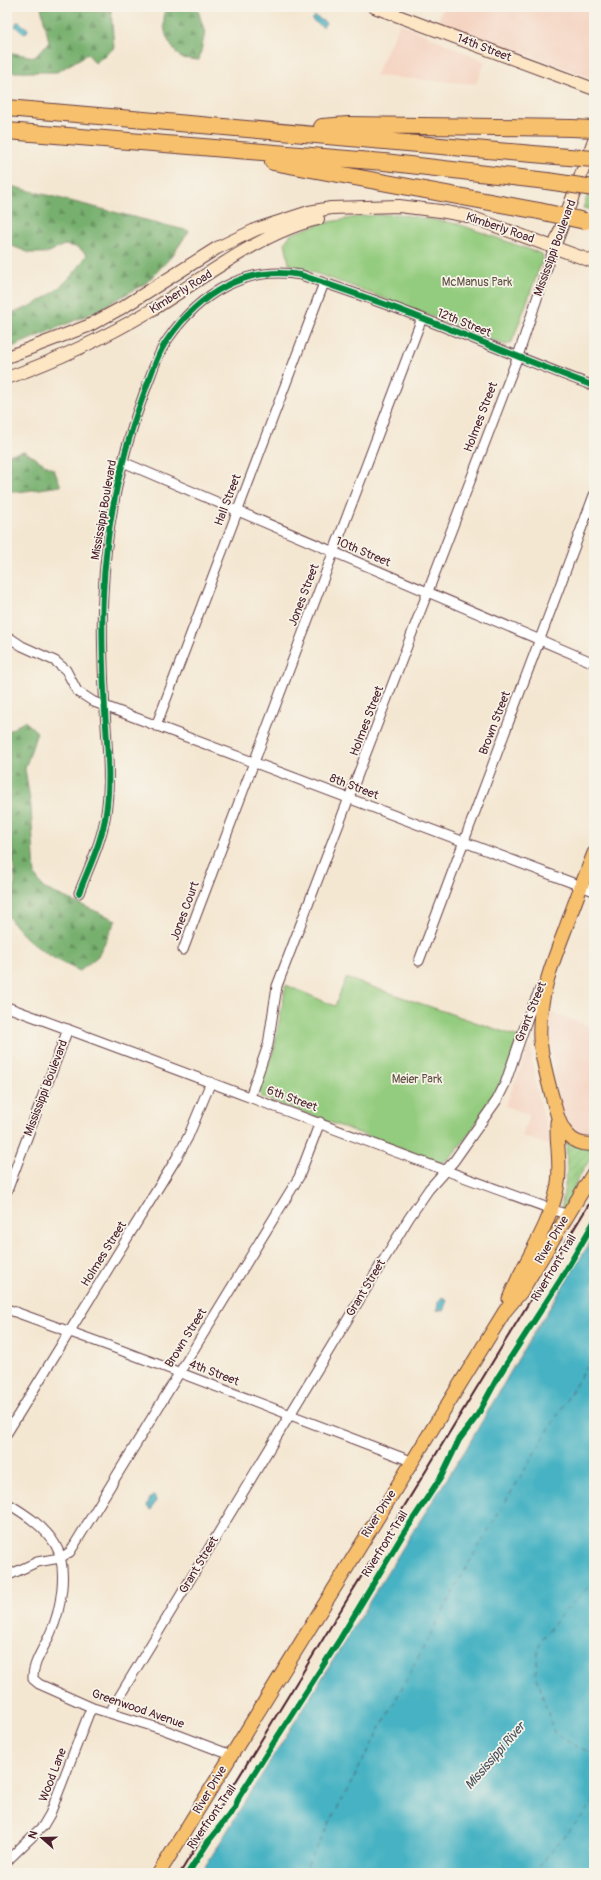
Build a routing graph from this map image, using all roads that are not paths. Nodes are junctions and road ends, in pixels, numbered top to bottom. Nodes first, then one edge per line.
1 (374, 7) edge
2 (594, 89) edge
3 (7, 108) edge
4 (7, 130) edge
5 (594, 130) edge
6 (272, 131) junction
7 (594, 140) edge
8 (226, 148) junction
9 (594, 159) edge
10 (594, 188) edge
11 (354, 207) junction
12 (589, 222) edge
13 (554, 247) junction
14 (594, 262) edge
15 (324, 283) junction
16 (422, 318) junction
17 (518, 356) junction
18 (7, 357) edge
19 (7, 378) edge
20 (594, 386) edge
21 (123, 462) junction
22 (594, 495) edge
23 (236, 511) junction
24 (333, 552) junction
25 (428, 592) junction
26 (7, 636) edge
27 (539, 640) junction
28 (594, 663) edge
29 (105, 706) junction
30 (156, 726) junction
31 (254, 762) junction
32 (350, 799) junction
33 (463, 841) junction
34 (594, 853) edge
35 (209, 880) joint
36 (582, 886) junction
37 (594, 891) edge
38 (80, 893) dead end
39 (183, 950) dead end
40 (556, 953) junction
41 (419, 961) dead end
42 (7, 1007) edge
43 (68, 1029) junction
44 (211, 1082) junction
45 (250, 1096) junction
46 (557, 1116) junction
47 (320, 1122) junction
48 (594, 1144) edge
49 (444, 1170) junction
50 (594, 1172) edge
51 (7, 1191) edge
52 (551, 1209) junction
53 (568, 1215) junction
54 (7, 1309) edge
55 (504, 1311) junction
56 (70, 1332) junction
57 (178, 1372) junction
58 (289, 1414) junction
59 (7, 1433) edge
60 (411, 1461) junction
61 (7, 1503) edge
62 (60, 1558) junction
63 (7, 1576) edge
64 (93, 1708) junction
65 (110, 1712) junction
66 (231, 1755) junction
67 (7, 1861) edge
68 (159, 1873) edge

1 - 2 main road, 14th Street
3 - 6 highway
4 - 8 highway
5 - 6 highway
6 - 9 highway, bridge
7 - 13 main road, Mississippi Boulevard
8 - 10 highway, bridge
8 - 12 highway, bridge
11 - 13 main road, Kimberly Road
11 - 18 main road, Kimberly Road
11 - 19 main road, Kimberly Road
13 - 14 main road, Kimberly Road
13 - 17 street, Mississippi Boulevard
15 - 16 street, 12th Street
15 - 21 street, Mississippi Boulevard
15 - 23 street, Hall Street
16 - 17 street, 12th Street
16 - 24 street, Jones Street
17 - 20 street, 12th Street
17 - 25 street, Holmes Street
21 - 23 street, 10th Street
21 - 29 street, Mississippi Boulevard
22 - 27 street, Brown Street
23 - 24 street, 10th Street
23 - 30 street, Hall Street
24 - 25 street, 10th Street
24 - 31 street, Jones Street
25 - 27 street, 10th Street
25 - 32 street, Holmes Street
26 - 29 street, 8th Street
27 - 28 street, 10th Street
27 - 33 street, Brown Street
29 - 30 street, 8th Street
29 - 38 street, Mississippi Boulevard
30 - 31 street, 8th Street
31 - 32 street, 8th Street
31 - 35 street, Jones Street
32 - 33 street, 8th Street
32 - 45 street, Holmes Street
33 - 36 street, 8th Street
33 - 41 street, Brown Street
34 - 36 main road, Grant Street
35 - 39 street, Jones Court
36 - 37 street, 8th Street
36 - 40 main road, Grant Street
40 - 46 main road
40 - 49 street, Grant Street
42 - 43 street, 6th Street
43 - 44 street, 6th Street
43 - 51 street, Mississippi Boulevard
44 - 45 street, 6th Street
44 - 56 street, Holmes Street
45 - 47 street, 6th Street
46 - 48 main road
46 - 52 main road
47 - 49 street, 6th Street
47 - 57 street, Brown Street
49 - 52 street, 6th Street
49 - 58 street, Grant Street
50 - 53 main road, River Drive
52 - 53 street, 6th Street
52 - 55 main road
53 - 55 main road, River Drive
54 - 56 street, 4th Street
55 - 60 main road, River Drive
56 - 57 street, 4th Street
56 - 59 street, Holmes Street
57 - 58 street, 4th Street
57 - 62 street, Brown Street
58 - 60 street, 4th Street
58 - 65 street, Grant Street
60 - 66 main road, River Drive
61 - 62 street
62 - 63 street
62 - 64 street, Greenwood Avenue
64 - 65 street, Greenwood Avenue
64 - 67 street, Wood Lane
65 - 66 street, Greenwood Avenue
66 - 68 main road, River Drive

